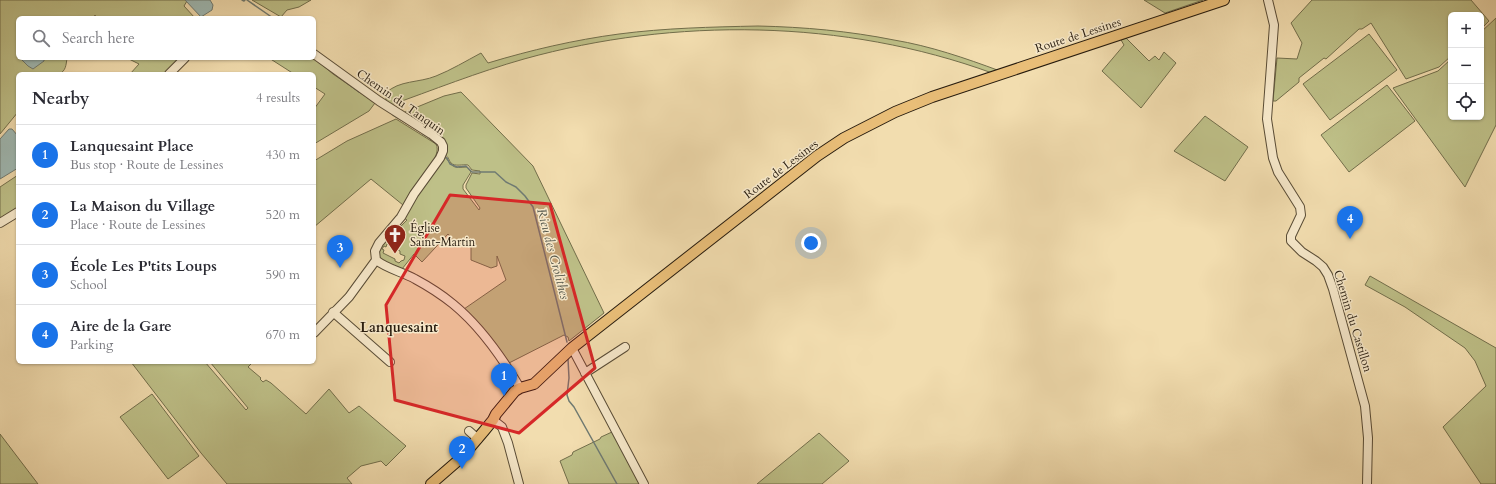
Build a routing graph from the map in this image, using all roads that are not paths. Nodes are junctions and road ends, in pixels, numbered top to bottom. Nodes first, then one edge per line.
1 (1224, 0) edge
2 (1268, 0) edge
3 (316, 55) edge
4 (183, 60) edge
5 (171, 72) edge
6 (16, 213) edge
7 (0, 223) edge
8 (376, 260) junction
9 (333, 312) junction
10 (316, 331) edge
11 (625, 347) dead end
12 (572, 348) junction
13 (390, 362) dead end
14 (585, 373) junction
15 (520, 388) junction
16 (493, 420) junction
17 (469, 431) dead end
18 (478, 439) junction
19 (431, 484) edge
20 (519, 484) edge
21 (644, 484) edge
22 (1367, 484) edge

1 - 12 main road, Route de Lessines
2 - 22 street, Chemin du Castillon
3 - 8 street, Chemin du Tanquin
4 - 5 street
6 - 7 street
8 - 9 street
8 - 15 street
9 - 10 street
9 - 13 street
11 - 14 street
12 - 14 street
12 - 15 main road, Route de Lessines
14 - 21 street
15 - 16 main road, Route de Lessines
16 - 18 main road, Route de Lessines
16 - 20 street
17 - 18 street
18 - 19 main road, Route de Lessines

